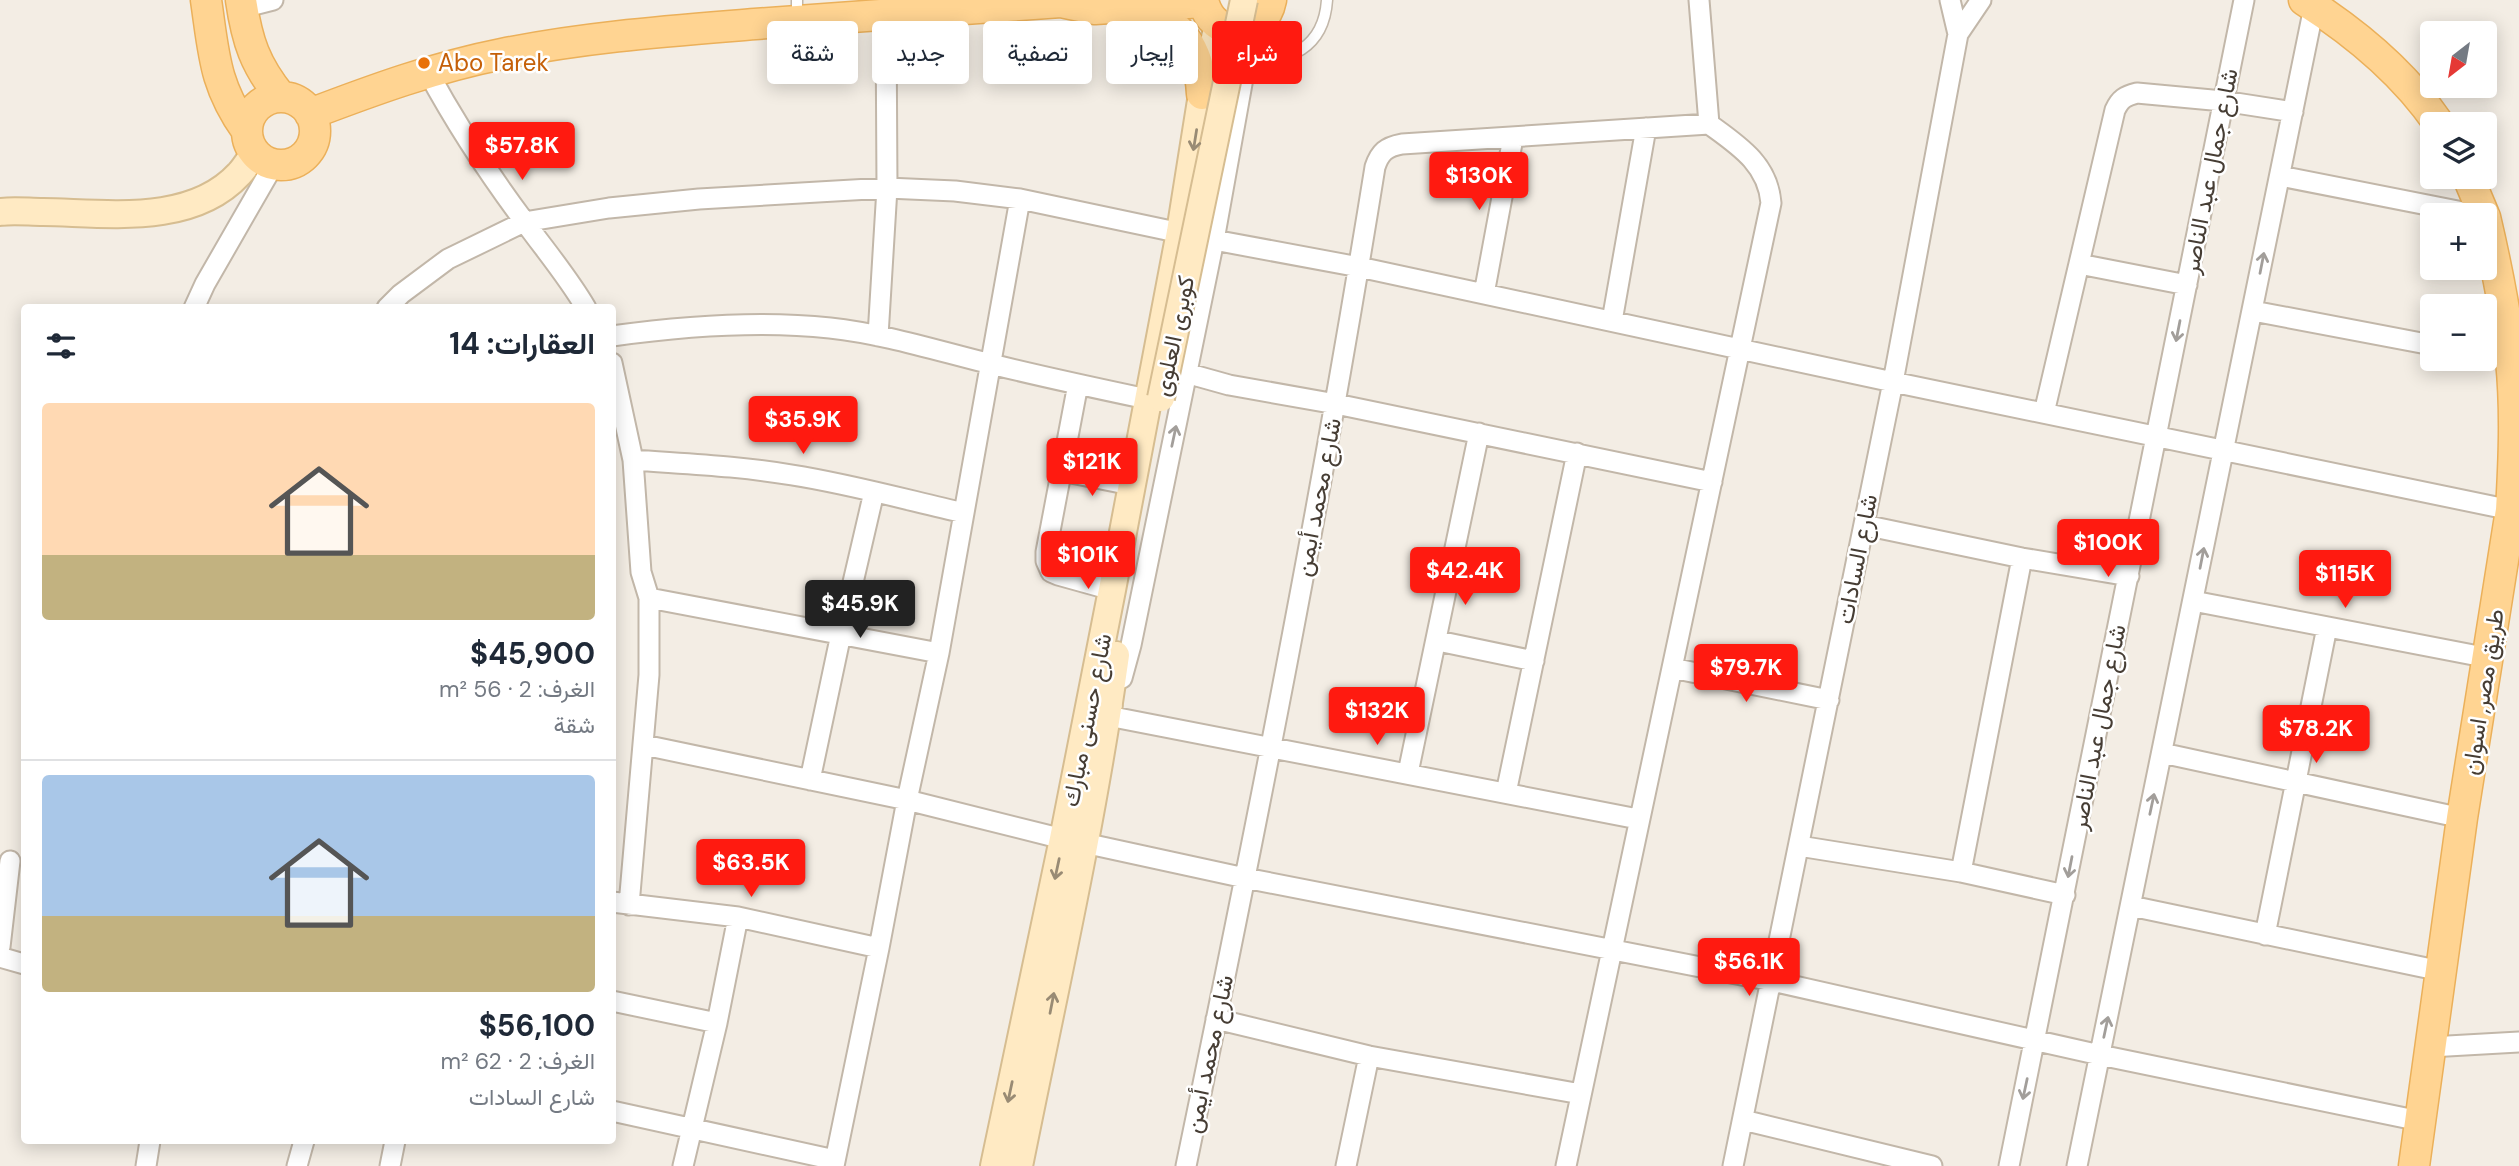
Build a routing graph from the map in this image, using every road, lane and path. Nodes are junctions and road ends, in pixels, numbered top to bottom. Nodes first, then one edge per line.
1 (206, 0) edge
2 (273, 0) edge
3 (1271, 0) edge
4 (1327, 0) edge
5 (1699, 0) edge
6 (1981, 0) edge
7 (2244, 0) edge
8 (1054, 1) edge
9 (1947, 2) edge
10 (235, 3) edge
11 (2309, 3) edge
12 (1189, 5) edge
13 (1126, 7) junction
14 (797, 10) edge
15 (1248, 14) edge
16 (886, 16) junction
17 (1958, 34) junction
18 (1302, 49) edge
19 (428, 72) junction
20 (1242, 84) edge
21 (1202, 94) junction
22 (281, 97) junction
23 (2223, 101) junction
24 (2293, 112) junction
25 (2431, 112) edge
26 (310, 114) junction
27 (1709, 124) junction
28 (1646, 128) junction
29 (1513, 138) junction
30 (257, 140) junction
31 (2280, 176) junction
32 (887, 188) junction
33 (1020, 199) junction
34 (2420, 204) edge
35 (0, 212) edge
36 (524, 222) junction
37 (1180, 232) junction
38 (1214, 240) junction
39 (2079, 264) junction
40 (1359, 267) junction
41 (2497, 270) edge
42 (2187, 285) junction
43 (1484, 294) junction
44 (196, 304) edge
45 (391, 304) edge
46 (583, 304) edge
47 (2253, 312) junction
48 (1612, 321) junction
49 (616, 335) edge
50 (878, 336) junction
51 (2420, 343) edge
52 (1739, 349) junction
53 (2498, 357) edge
54 (991, 364) junction
55 (1186, 373) junction
56 (616, 381) edge
57 (1893, 382) junction
58 (1078, 384) junction
59 (1154, 398) junction
60 (1336, 404) junction
61 (2044, 413) junction
62 (1479, 433) junction
63 (2157, 437) junction
64 (2224, 451) junction
65 (1577, 453) junction
66 (633, 460) junction
67 (1061, 471) junction
68 (1712, 482) junction
69 (1132, 485) junction
70 (874, 492) junction
71 (2511, 510) junction
72 (964, 513) junction
73 (1864, 526) junction
74 (2022, 558) junction
75 (2129, 576) junction
76 (1112, 590) junction
77 (649, 598) junction
78 (2193, 601) junction
79 (2327, 627) junction
80 (841, 634) junction
81 (1437, 641) junction
82 (939, 653) junction
83 (2489, 658) junction
84 (1534, 661) junction
85 (1672, 668) junction
86 (1829, 700) junction
87 (1108, 716) junction
88 (644, 745) junction
89 (1270, 746) junction
90 (2162, 753) junction
91 (1408, 773) junction
92 (810, 780) junction
93 (2296, 781) junction
94 (1506, 793) junction
95 (907, 800) junction
96 (2462, 818) junction
97 (1639, 819) junction
98 (1073, 841) junction
99 (1799, 846) junction
100 (11, 861) edge
101 (1961, 872) junction
102 (1245, 878) junction
103 (2064, 895) junction
104 (621, 903) edge
105 (2131, 906) junction
106 (738, 917) junction
107 (2264, 935) junction
108 (0, 947) edge
109 (879, 948) junction
110 (1610, 951) junction
111 (0, 957) edge
112 (21, 963) edge
113 (2441, 971) junction
114 (1772, 981) junction
115 (616, 1001) edge
116 (1216, 1019) junction
117 (717, 1023) junction
118 (2035, 1040) junction
119 (2519, 1042) edge
120 (2430, 1047) junction
121 (2100, 1055) junction
122 (1369, 1056) junction
123 (1581, 1094) junction
124 (616, 1112) edge
125 (1743, 1120) junction
126 (2420, 1121) junction
127 (691, 1128) junction
128 (150, 1144) edge
129 (303, 1144) edge
130 (394, 1144) edge
131 (1897, 1162) edge
132 (834, 1163) edge
133 (146, 1166) edge
134 (297, 1166) edge
135 (390, 1166) edge
136 (683, 1166) edge
137 (994, 1166) edge
138 (1020, 1166) edge
139 (1186, 1166) edge
140 (1346, 1166) edge
141 (1566, 1166) edge
142 (1733, 1166) edge
143 (1932, 1166) edge
144 (2009, 1166) edge
145 (2077, 1166) edge
146 (2414, 1166) edge

1 - 30 main road
2 - 10 street
3 - 15 main road
4 - 18 lane
5 - 27 street
6 - 17 street, شارع السادات
7 - 23 street, شارع جمال عبد الناصر
8 - 13 main road
8 - 16 main road
9 - 17 street, شارع السادات
10 - 22 main road
10 - 30 main road
11 - 24 street
11 - 25 main road
12 - 13 main road
12 - 15 main road
12 - 21 main road, شارع حسنى مبارك
13 - 21 main road
14 - 16 main road
14 - 19 main road
15 - 59 main road, كوبرى العلوى, bridge
16 - 32 street
17 - 57 street, شارع السادات
19 - 26 main road
19 - 36 street
20 - 38 street, شارع حسنى مبارك
21 -> 37 main road, شارع حسنى مبارك
22 - 26 main road
22 - 30 main road
23 - 24 street
23 - 39 street
23 - 42 street, شارع جمال عبد الناصر
24 - 31 street
26 - 30 main road
27 - 28 street, شارع محمد أيمن
27 - 52 street
28 - 29 street, شارع محمد أيمن
28 - 48 street
29 - 40 street, شارع محمد أيمن
29 - 43 street
30 - 35 main road
30 - 44 street
31 - 34 street
47 -> 31 street
32 - 33 street
32 - 36 street
32 - 50 street
33 - 37 street
33 - 54 street
36 - 45 street
36 - 46 street
37 - 38 street
37 - 59 main road, شارع حسنى مبارك
38 - 40 street
38 - 55 street, شارع حسنى مبارك
39 - 42 street
39 - 61 street
40 - 43 street
40 - 60 street, شارع محمد أيمن
41 - 53 main road, طريق مصر, اسوان
42 -> 63 street, شارع جمال عبد الناصر
43 - 48 street
47 - 51 street
47 - 64 street
48 - 52 street
49 - 50 street
50 - 54 street
52 - 57 street
52 - 68 street
53 - 71 main road, طريق مصر, اسوان
54 - 58 street
54 - 72 street
55 - 60 street
87 -> 55 street, شارع حسنى مبارك
56 - 66 street
57 - 61 street
57 - 73 street, شارع السادات
58 - 59 street
58 - 67 street
59 - 69 main road, شارع حسنى مبارك
59 - 87 main road, كوبرى العلوى
60 - 62 street
60 - 89 street, شارع محمد أيمن
61 - 63 street
62 - 65 street
62 - 81 street
63 - 64 street
63 - 75 street, شارع جمال عبد الناصر
64 - 71 street
78 -> 64 street
65 - 68 street
65 - 84 street
66 - 70 street
66 - 77 street
67 - 69 street
67 - 76 street
68 - 85 street
69 - 76 main road, شارع حسنى مبارك
70 - 72 street
70 - 80 street
71 - 83 main road, طريق مصر, اسوان
72 - 82 street
73 - 74 street
73 - 86 street, شارع السادات
74 - 75 street
74 - 101 street
75 -> 103 street, شارع جمال عبد الناصر
76 - 98 main road, شارع حسنى مبارك
77 - 80 street
77 - 88 street
78 - 79 street
78 - 90 street
79 - 83 street
79 - 93 street
80 - 82 street
80 - 92 street
81 - 84 street
81 - 91 street
82 - 95 street
83 - 96 main road, طريق مصر, اسوان
84 - 94 street
85 - 86 street
85 - 97 street
86 - 99 street, شارع السادات
87 - 89 street
87 - 98 main road, شارع حسنى مبارك
88 - 92 street
88 - 104 street
89 - 91 street
89 - 102 street, شارع محمد أيمن
90 - 93 street
105 -> 90 street
91 - 94 street
92 - 95 street
93 - 96 street
93 - 107 street
94 - 97 street
95 - 98 street
95 - 109 street
96 - 113 main road, طريق مصر, اسوان
97 - 110 street
98 - 102 street
98 -> 137 main road, شارع حسنى مبارك
138 -> 98 main road, شارع حسنى مبارك
99 - 101 street
99 - 114 street, شارع السادات
100 - 108 street
101 - 103 street
102 - 110 street
102 - 116 street, شارع محمد أيمن
103 - 118 street, شارع جمال عبد الناصر
104 - 106 street
105 - 107 street
121 -> 105 street
106 - 109 street
106 - 117 street
107 - 113 street
109 - 132 street
110 - 114 street
110 - 123 street
111 - 112 street
113 - 120 main road, طريق مصر, اسوان
114 - 118 street
114 - 125 street, شارع السادات
115 - 117 street
116 - 122 street
116 - 139 street, شارع محمد أيمن
117 - 127 street
118 - 121 street
118 -> 144 street, شارع جمال عبد الناصر
119 - 120 street
120 - 126 main road, طريق مصر, اسوان
121 - 126 street
121 - 145 street
122 - 123 street
122 - 140 street
123 - 141 street
124 - 127 street
125 - 131 street
125 - 142 street, شارع السادات
126 - 146 main road, طريق مصر, اسوان
127 - 132 street
127 - 136 street
128 - 133 street
129 - 134 street
130 - 135 street
131 - 143 street

